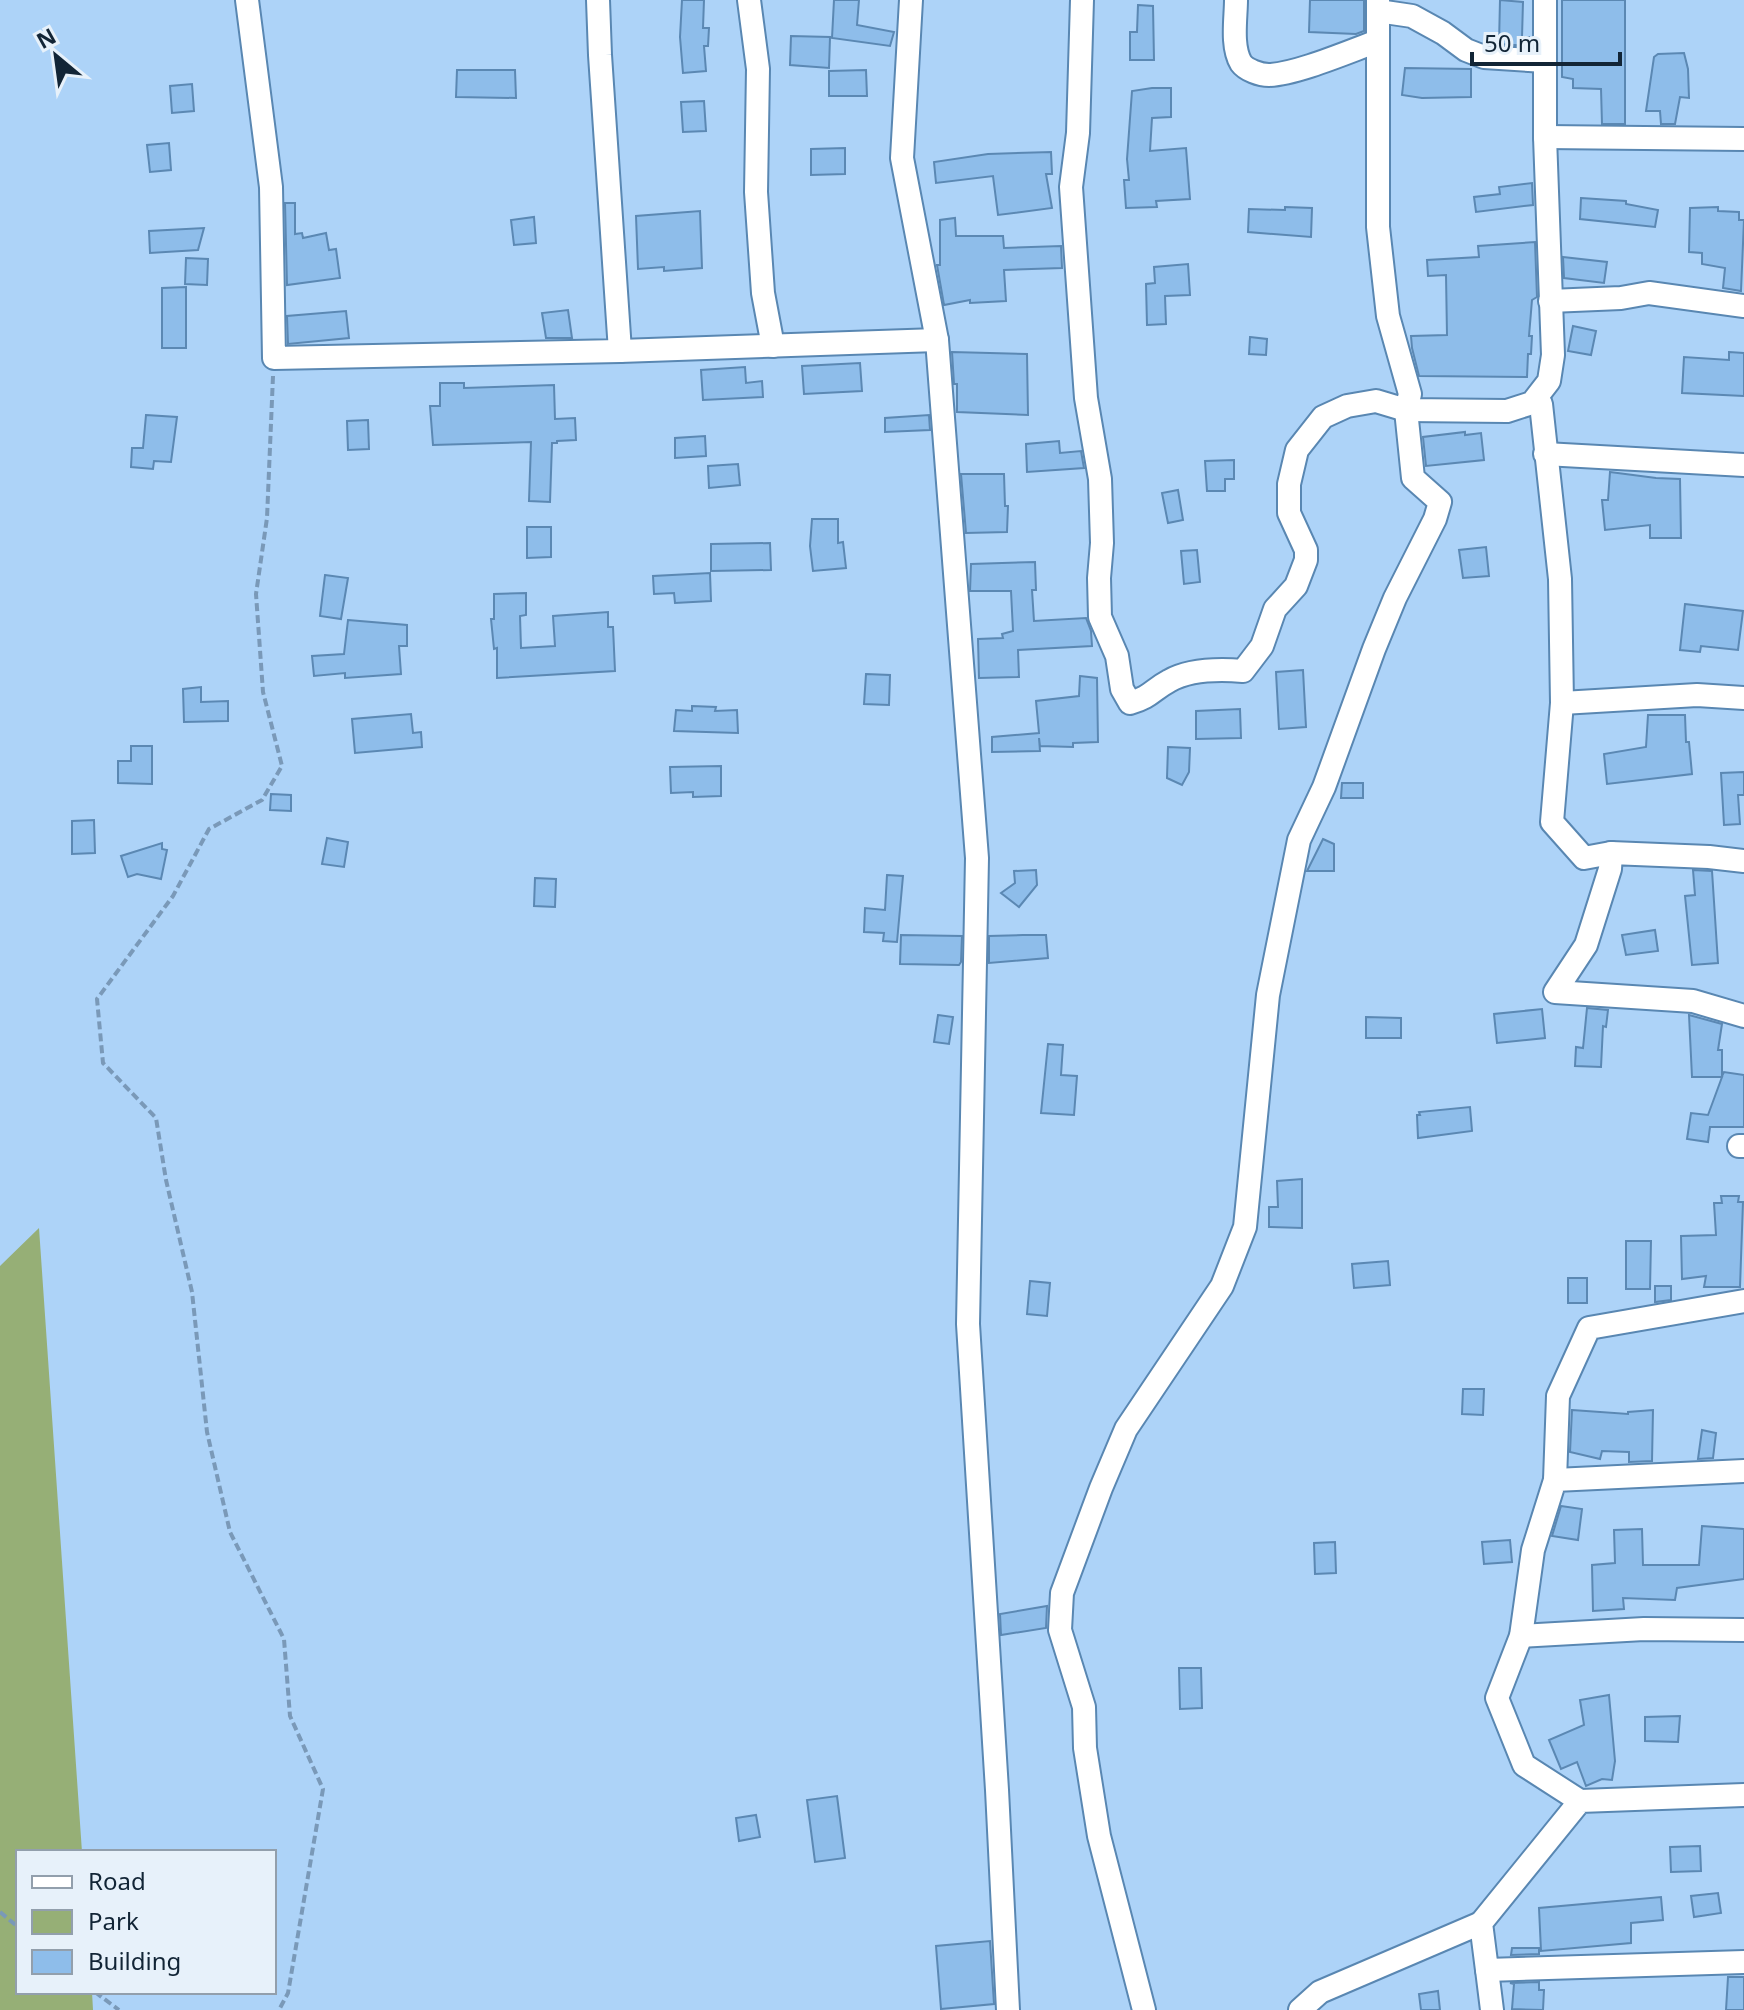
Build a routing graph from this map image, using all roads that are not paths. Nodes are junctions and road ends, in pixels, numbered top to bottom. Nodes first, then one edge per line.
1 (247, 0) edge
2 (598, 0) edge
3 (749, 0) edge
4 (911, 0) edge
5 (1082, 0) edge
6 (1236, 0) edge
7 (1545, 0) edge
8 (1378, 5) edge
9 (1378, 41) junction
10 (1545, 61) junction
11 (1545, 137) junction
12 (1744, 139) edge
13 (1550, 301) junction
14 (1744, 306) edge
15 (937, 340) junction
16 (773, 346) junction
17 (620, 351) junction
18 (1532, 403) junction
19 (1406, 410) junction
20 (1545, 454) junction
21 (1744, 465) edge
22 (1744, 698) edge
23 (1562, 703) junction
24 (1611, 853) junction
25 (1744, 861) edge
26 (1744, 1016) edge
27 (1744, 1301) edge
28 (1744, 1471) edge
29 (1555, 1480) junction
30 (1744, 1630) edge
31 (1521, 1636) junction
32 (1744, 1795) edge
33 (1580, 1801) junction
34 (1481, 1923) junction
35 (1744, 1962) edge
36 (1487, 1970) junction
37 (1008, 2010) edge
38 (1144, 2010) edge
39 (1300, 2010) edge
40 (1492, 2010) edge

1 - 17 street
2 - 17 street
3 - 16 street
4 - 15 street
5 - 19 street
6 - 9 street
7 - 10 street
8 - 9 street
8 - 10 street
9 - 19 street
10 - 11 street
11 - 12 street
11 - 13 street
13 - 14 street
13 - 18 street
15 - 16 street
15 - 37 street
16 - 17 street
18 - 19 street
18 - 20 street
19 - 38 street
20 - 21 street
20 - 23 street
22 - 23 street
23 - 24 street
24 - 25 street
24 - 26 street
27 - 29 street
28 - 29 street
29 - 31 street
30 - 31 street
31 - 33 street
32 - 33 street
33 - 34 street
34 - 36 street
34 - 39 street
35 - 36 street
36 - 40 street

